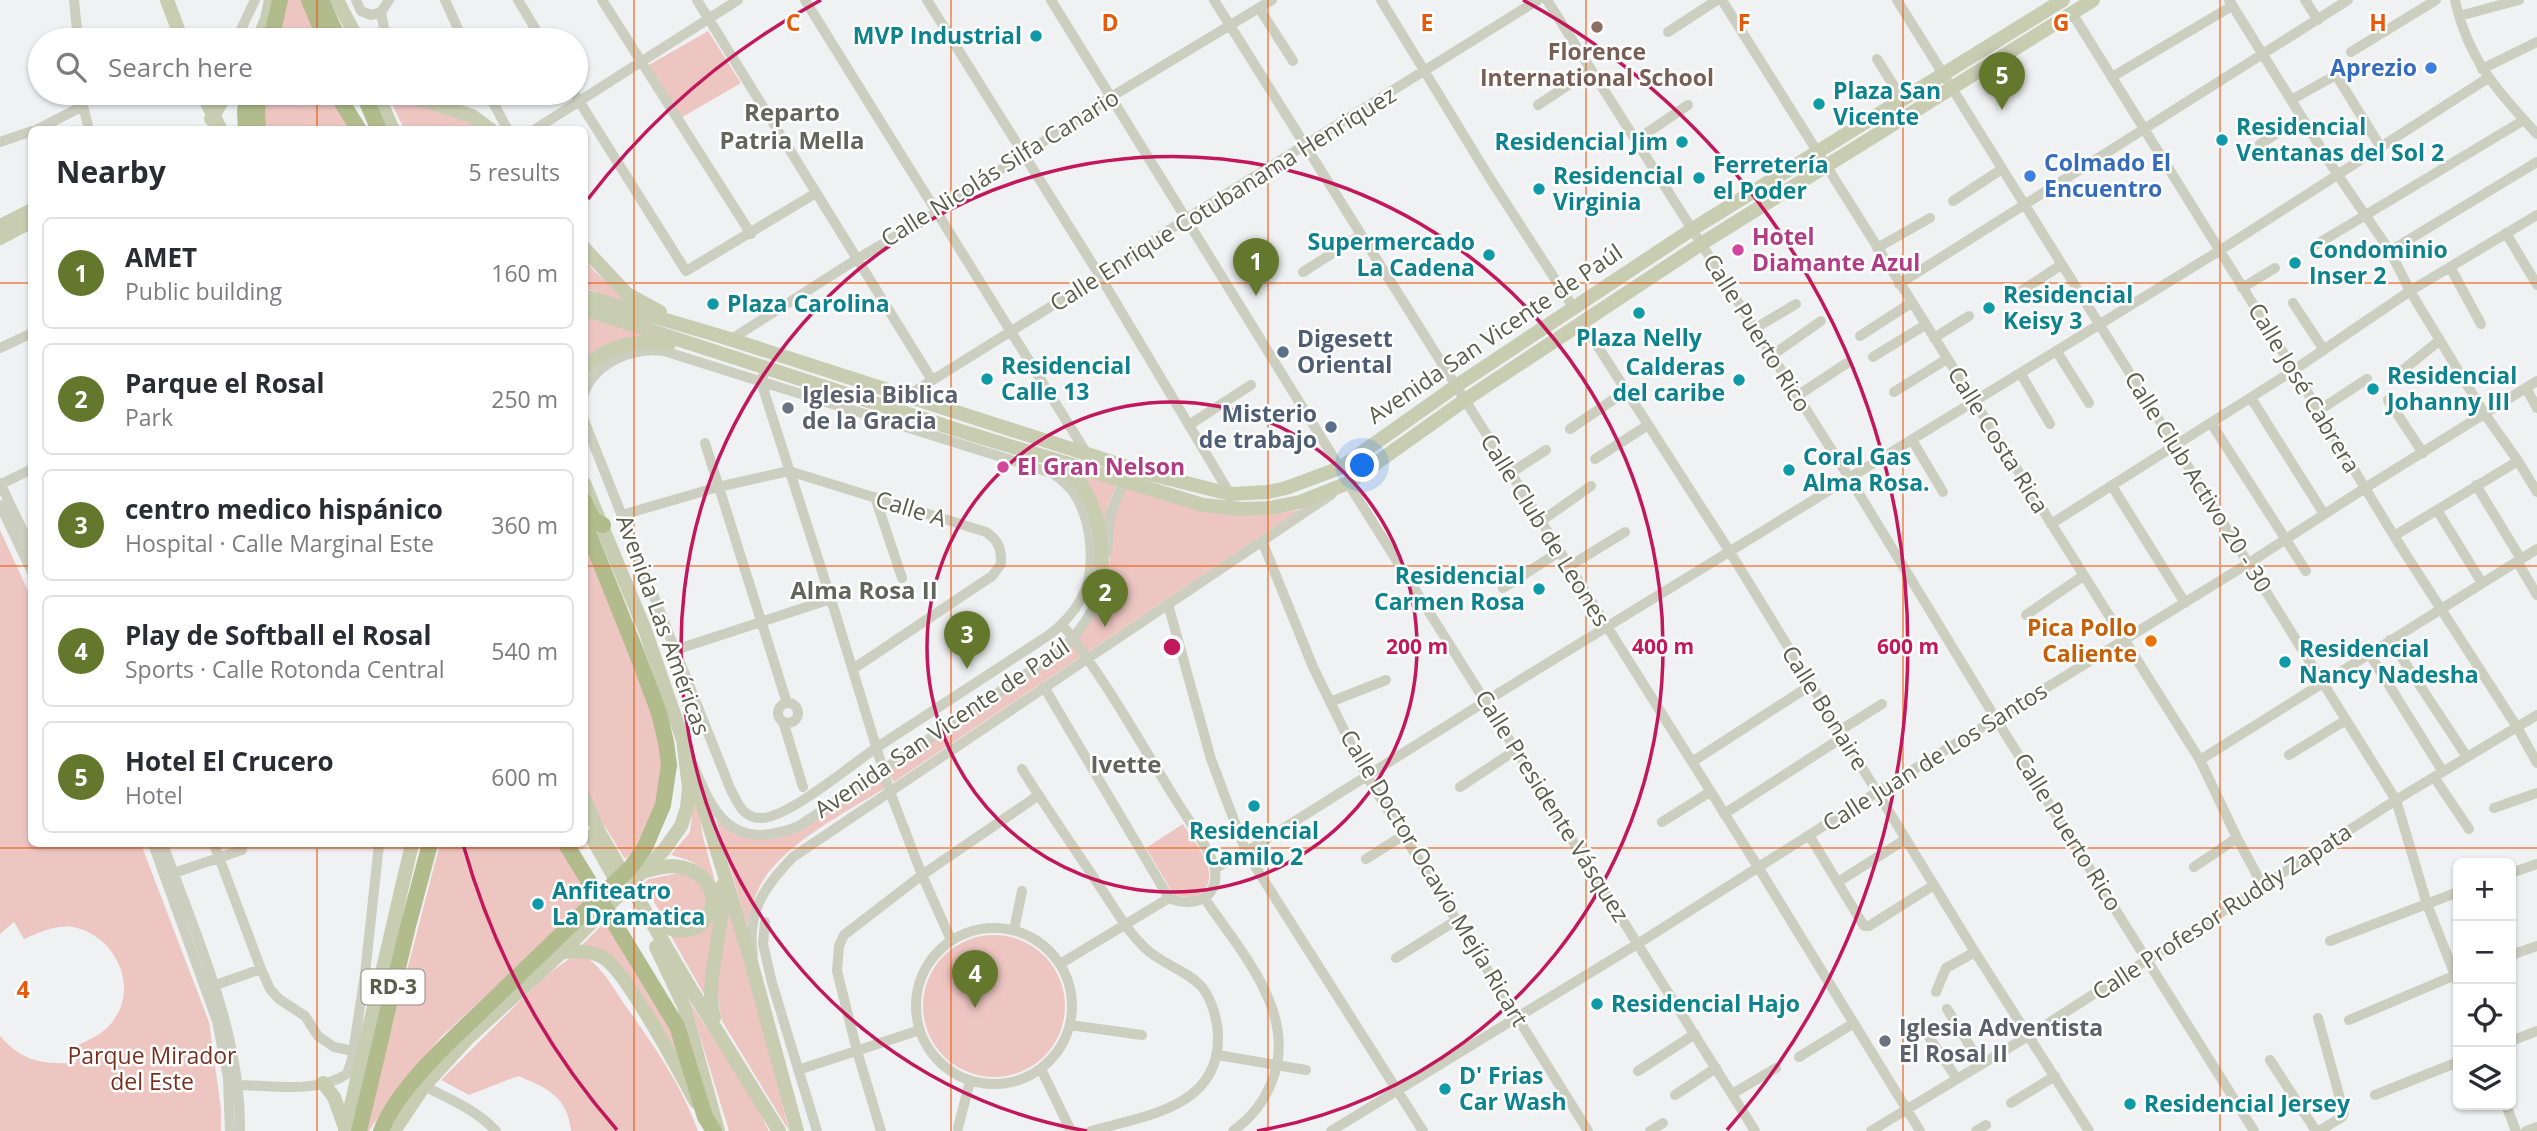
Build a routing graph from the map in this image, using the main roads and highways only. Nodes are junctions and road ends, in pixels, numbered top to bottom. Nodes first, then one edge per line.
1 (158, 0) edge
2 (167, 0) edge
3 (271, 0) edge
4 (281, 0) edge
5 (309, 0) edge
6 (321, 0) edge
7 (337, 0) edge
8 (2063, 0) edge
9 (2093, 0) edge
10 (168, 28) edge
11 (178, 28) edge
12 (262, 28) edge
13 (274, 28) edge
14 (321, 28) edge
15 (334, 28) edge
16 (350, 28) edge
17 (201, 105) edge
18 (206, 105) edge
19 (222, 105) edge
20 (239, 105) edge
21 (246, 105) edge
22 (258, 105) edge
23 (343, 105) edge
24 (355, 105) edge
25 (368, 105) edge
26 (382, 105) edge
27 (444, 105) edge
28 (213, 124) edge
29 (240, 126) edge
30 (246, 126) edge
31 (258, 126) edge
32 (357, 126) edge
33 (364, 126) edge
34 (377, 126) edge
35 (391, 126) edge
36 (486, 126) edge
37 (28, 212) edge
38 (28, 223) edge
39 (0, 226) edge
40 (0, 238) edge
41 (588, 252) edge
42 (588, 297) edge
43 (588, 310) edge
44 (725, 338) junction
45 (715, 351) junction
46 (590, 371) edge
47 (1054, 459) junction
48 (588, 492) edge
49 (588, 509) edge
50 (603, 525) junction
51 (588, 532) edge
52 (1102, 585) road end
53 (683, 740) junction
54 (588, 808) edge
55 (588, 827) edge
56 (411, 847) edge
57 (429, 847) edge
58 (568, 847) edge
59 (606, 855) junction
60 (720, 858) junction
61 (641, 872) junction
62 (646, 920) junction
63 (562, 952) junction
64 (729, 1051) junction
65 (323, 1083) road end
66 (712, 1126) edge
67 (345, 1131) edge
68 (359, 1131) edge
69 (381, 1131) edge
70 (394, 1131) edge
71 (777, 1131) edge
72 (797, 1131) edge

1 - 10 main road
2 - 11 main road
3 - 12 main road
4 - 13 highway
5 - 14 highway
6 - 15 highway
7 - 16 main road
8 - 44 main road, Avenida San Vicente de Paúl
9 - 47 main road, Avenida San Vicente de Paúl
17 - 28 main road
18 - 28 main road
19 - 28 main road
20 - 29 main road
21 - 30 highway
22 - 31 highway
23 - 32 highway
24 - 33 highway
25 - 34 highway
26 - 35 main road
27 - 36 main road
37 - 39 main road
38 - 40 main road
41 - 44 main road
42 - 44 main road, Avenida San Vicente de Paúl
43 - 45 main road, Avenida San Vicente de Paúl
45 - 46 main road
45 - 47 main road, Avenida San Vicente de Paúl
47 - 52 main road
48 - 50 main road, Avenida Las Américas
49 - 50 highway
50 - 53 main road, Avenida Las Américas
51 - 69 highway
53 - 60 main road
53 - 61 main road, Avenida Las Américas
54 - 59 main road
55 - 59 main road
56 - 67 main road
57 - 68 highway, RD-3
58 - 66 highway
59 - 62 main road
60 - 64 main road
60 - 72 main road
61 - 62 main road
61 - 63 main road, Avenida Las Américas
62 - 64 main road
62 - 66 main road
63 - 66 main road
63 - 70 main road, Avenida Las Américas
64 - 71 main road
65 - 67 main road

